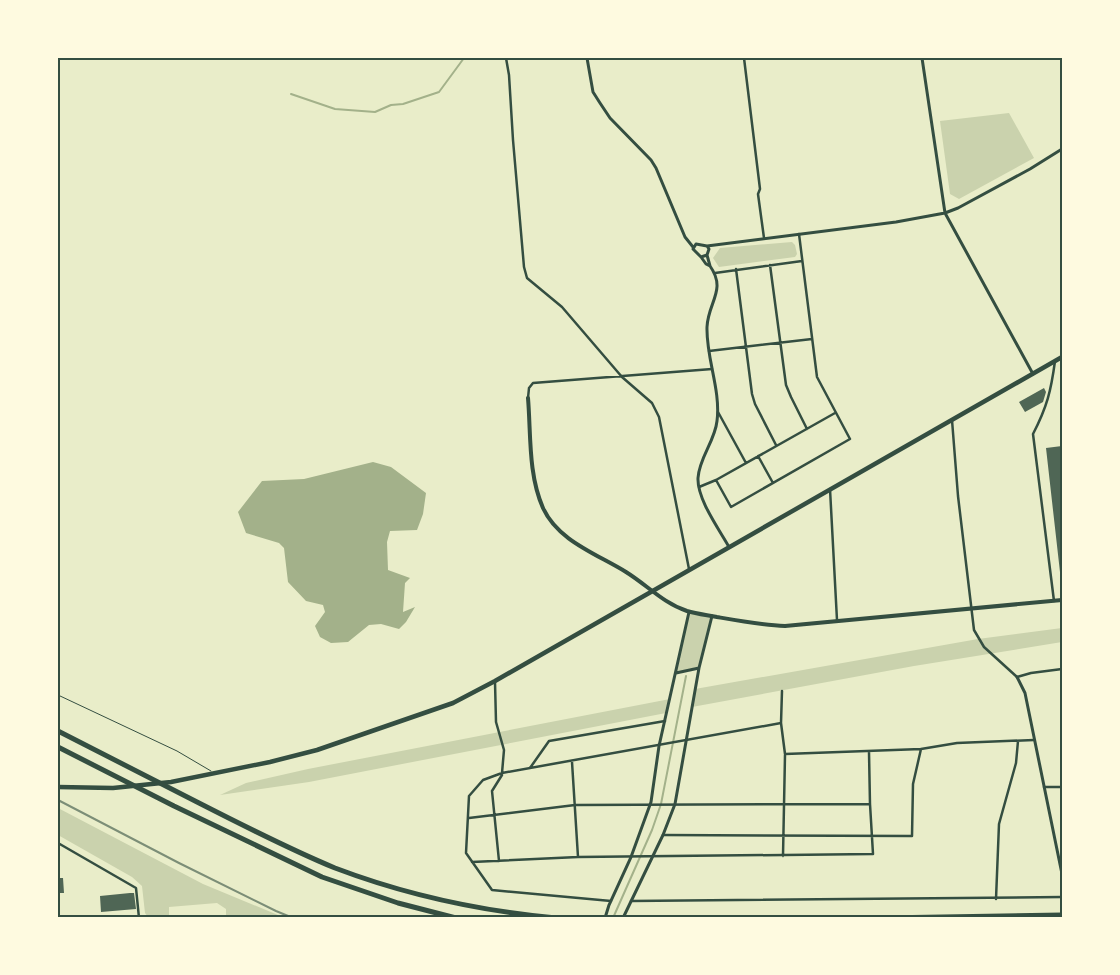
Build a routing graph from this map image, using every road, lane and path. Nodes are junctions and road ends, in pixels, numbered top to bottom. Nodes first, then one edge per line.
1 (506, 58) edge
2 (587, 58) edge
3 (744, 58) edge
4 (922, 58) edge
5 (1062, 149) edge
6 (945, 213) junction
7 (799, 234) junction
8 (764, 238) junction
9 (707, 246) junction
10 (693, 247) junction
11 (707, 255) junction
12 (701, 257) junction
13 (802, 261) junction
14 (770, 265) junction
15 (710, 266) junction
16 (736, 270) junction
17 (715, 273) junction
18 (812, 339) junction
19 (780, 342) junction
20 (746, 347) junction
21 (709, 351) junction
22 (1062, 357) edge
23 (1055, 361) junction
24 (712, 369) junction
25 (1033, 374) junction
26 (622, 377) junction
27 (528, 398) joint
28 (718, 412) junction
29 (835, 413) junction
30 (952, 420) junction
31 (807, 429) junction
32 (776, 445) junction
33 (758, 456) junction
34 (746, 463) junction
35 (716, 480) junction
36 (773, 483) junction
37 (699, 487) junction
38 (830, 489) junction
39 (729, 547) junction
40 (689, 568) junction
41 (651, 591) junction
42 (1062, 600) edge
43 (1054, 601) junction
44 (971, 609) junction
45 (688, 612) junction
46 (712, 616) junction
47 (837, 622) junction
48 (699, 668) junction
49 (1062, 669) edge
50 (676, 673) junction
51 (1017, 678) junction
52 (495, 681) junction
53 (782, 690) dead end
54 (58, 695) edge
55 (665, 721) junction
56 (781, 723) junction
57 (58, 731) edge
58 (1034, 740) junction
59 (686, 741) junction
60 (1018, 741) junction
61 (58, 746) edge
62 (660, 746) junction
63 (921, 749) junction
64 (869, 752) junction
65 (785, 754) junction
66 (572, 761) junction
67 (530, 768) junction
68 (214, 773) junction
69 (502, 773) junction
70 (58, 787) edge
71 (1044, 787) junction
72 (1062, 787) edge
73 (651, 804) junction
74 (675, 804) junction
75 (784, 804) junction
76 (870, 804) junction
77 (575, 805) junction
78 (495, 815) junction
79 (469, 818) junction
80 (664, 835) junction
81 (784, 835) junction
82 (872, 836) junction
83 (58, 843) edge
84 (783, 856) junction
85 (578, 857) junction
86 (631, 857) junction
87 (653, 857) junction
88 (499, 860) junction
89 (472, 862) junction
90 (1062, 874) edge
91 (1062, 897) edge
92 (996, 898) junction
93 (611, 901) junction
94 (630, 902) junction
95 (1062, 916) edge
96 (139, 918) edge
97 (456, 918) edge
98 (556, 918) edge
99 (605, 918) edge
100 (623, 918) edge
101 (882, 918) edge

1 - 26 street
2 - 10 street
3 - 8 street
4 - 6 street
5 - 6 street
6 - 7 street
6 - 25 street
7 - 8 street
7 - 13 street
8 - 9 street
9 - 10 street
9 - 11 street
10 - 12 street
11 - 12 street
11 - 15 street
12 - 15 street
13 - 14 street
13 - 18 street
14 - 16 street
14 - 19 street
15 - 17 street
16 - 17 street
16 - 20 street
17 - 21 street
18 - 19 street
18 - 29 street
19 - 20 street
19 - 31 street
20 - 21 street
20 - 32 street
21 - 24 street
22 - 23 main road
23 - 25 main road
23 - 43 street
24 - 26 street
24 - 28 street
25 - 30 main road
26 - 27 street
26 - 40 street
27 - 41 main road
28 - 34 street
28 - 37 street
29 - 31 street
29 - 36 street
30 - 38 main road
30 - 44 street
31 - 32 street
32 - 33 street
33 - 34 street
33 - 36 street
34 - 35 street
35 - 36 street
35 - 37 street
37 - 39 street
38 - 39 main road
38 - 47 street
39 - 40 main road
40 - 41 main road
41 - 45 main road
41 - 52 main road
42 - 43 main road
43 - 44 main road
44 - 47 main road
44 - 51 street
45 - 46 main road
45 - 50 street
46 - 47 main road
46 - 48 street
48 - 50 street
48 - 59 street
49 - 51 street
50 - 55 street
51 - 58 street
52 - 68 main road
52 - 69 street
53 - 56 street
54 - 68 lane
55 - 62 street
55 - 67 street
56 - 59 street
56 - 65 street
57 - 98 highway
58 - 60 street
58 - 71 street
59 - 62 street
59 - 74 street
60 - 63 street
60 - 92 street
61 - 97 highway
62 - 66 street
62 - 73 street
63 - 64 street
63 - 82 street
64 - 65 street
64 - 76 street
65 - 75 street
66 - 67 street
66 - 77 street
67 - 69 street
68 - 70 main road
69 - 78 street
69 - 79 street
71 - 72 street
71 - 90 street
73 - 74 street
73 - 77 street
73 - 86 street
74 - 75 street
74 - 80 street
75 - 76 street
75 - 81 street
76 - 82 street
77 - 78 street
77 - 85 street
78 - 79 street
78 - 88 street
79 - 89 street
80 - 81 street
80 - 87 street
81 - 82 street
81 - 84 street
82 - 84 street
83 - 96 street
84 - 87 street
85 - 86 street
85 - 88 street
86 - 87 street
86 - 93 street
87 - 94 street
88 - 89 street
89 - 93 street
91 - 92 street
92 - 94 street
93 - 99 street
94 - 100 street
95 - 101 highway

